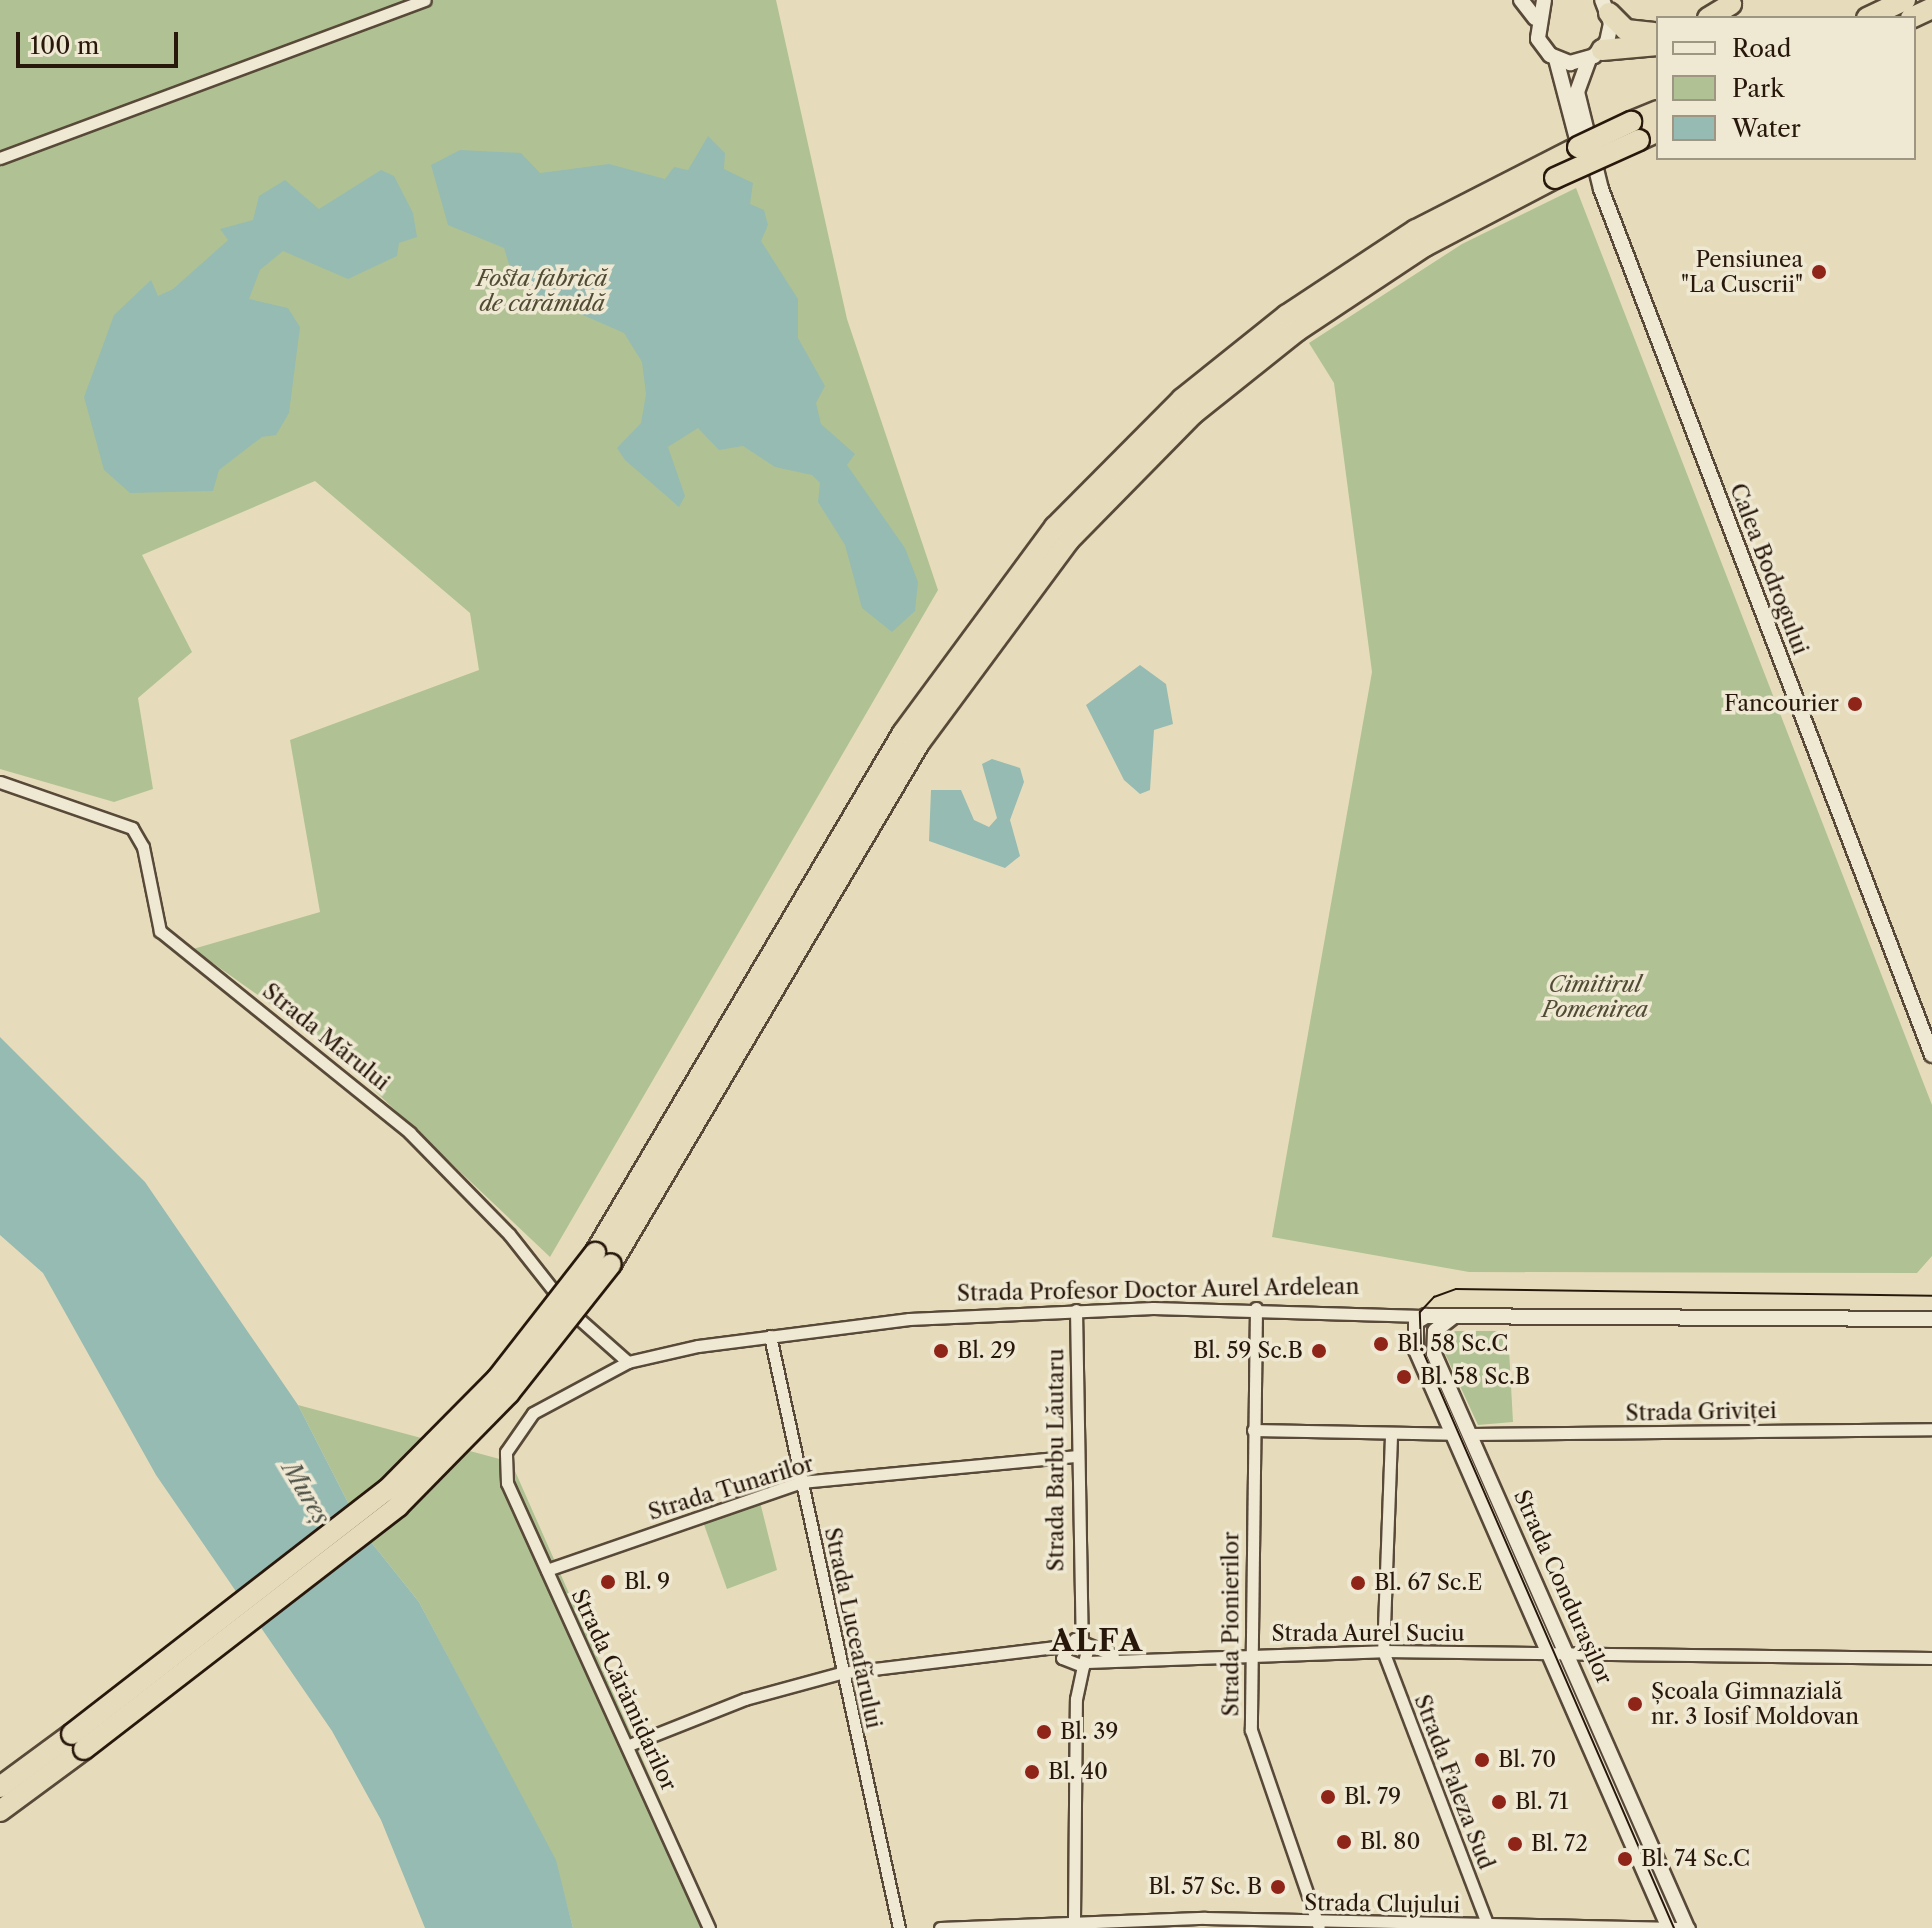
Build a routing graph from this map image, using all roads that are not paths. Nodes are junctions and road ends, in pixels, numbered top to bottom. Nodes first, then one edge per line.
1 (425, 0) edge
2 (1521, 0) edge
3 (1544, 0) edge
4 (1905, 0) edge
5 (1605, 4) edge
6 (1871, 16) edge
7 (1535, 18) junction
8 (1656, 33) edge
9 (1656, 45) edge
10 (1595, 55) junction
11 (1556, 59) junction
12 (1656, 114) edge
13 (1643, 131) edge
14 (0, 158) edge
15 (1601, 189) junction
16 (0, 782) edge
17 (1932, 1055) edge
18 (1256, 1308) junction
19 (1076, 1310) junction
20 (1404, 1310) junction
21 (1423, 1316) junction
22 (1454, 1316) junction
23 (1932, 1319) edge
24 (1413, 1333) junction
25 (770, 1336) junction
26 (628, 1362) junction
27 (1932, 1429) edge
28 (1253, 1430) junction
29 (1453, 1434) junction
30 (1471, 1434) junction
31 (1391, 1436) junction
32 (1075, 1456) junction
33 (503, 1470) joint
34 (801, 1482) junction
35 (547, 1570) junction
36 (1077, 1610) junction
37 (1066, 1644) junction
38 (1085, 1644) junction
39 (1383, 1651) junction
40 (1030, 1652) junction
41 (1251, 1655) junction
42 (1551, 1655) junction
43 (1571, 1655) junction
44 (1118, 1657) junction
45 (1932, 1658) edge
46 (1066, 1663) junction
47 (1085, 1664) junction
48 (841, 1673) junction
49 (1076, 1699) junction
50 (78, 1742) junction
51 (629, 1745) junction
52 (0, 1787) edge
53 (0, 1811) edge
54 (1074, 1920) junction
55 (1318, 1926) edge
56 (1488, 1927) edge
57 (709, 1928) edge
58 (899, 1928) edge
59 (940, 1928) edge
60 (1669, 1928) edge
61 (1687, 1928) edge

1 - 14 street
2 - 7 main road, Calea Bodrogului
3 - 7 main road
4 - 6 highway
5 - 8 highway
5 - 10 main road, Calea Bodrogului
7 - 11 main road, Calea Bodrogului
9 - 10 highway
10 - 11 main road
10 - 15 main road, Calea Bodrogului
11 - 15 main road, Calea Bodrogului
12 - 13 highway
13 - 50 highway, bridge
15 - 17 main road, Calea Bodrogului
16 - 26 street, Strada Mărului
18 - 19 street, Strada Profesor Doctor Aurel Ardelean
18 - 20 street, Strada Profesor Doctor Aurel Ardelean
18 - 28 street, Strada Pionierilor
19 - 25 street, Strada Profesor Doctor Aurel Ardelean
19 - 32 street, Strada Barbu Lăutaru
20 - 21 street, Strada Profesor Doctor Aurel Ardelean
20 - 24 street, Strada Condurașilor
21 - 22 main road, Strada Profesor Doctor Aurel Ardelean
21 - 24 main road
22 - 23 main road, Strada Profesor Doctor Aurel Ardelean
22 - 30 main road, Strada Condurașilor
24 - 29 main road, Strada Condurașilor
25 - 26 street, Strada Profesor Doctor Aurel Ardelean
25 - 34 street, Strada Luceafărului
26 - 33 street, Strada Profesor Doctor Aurel Ardelean
27 - 30 street, Strada Griviței
28 - 31 street
28 - 41 street, Strada Pionierilor
29 - 31 street
29 - 42 main road, Strada Condurașilor
30 - 43 main road, Strada Condurașilor
31 - 39 street
32 - 34 street, Strada Tunarilor
32 - 36 street, Strada Barbu Lăutaru
33 - 35 street, Strada Cărămidarilor
34 - 35 street, Strada Tunarilor
34 - 48 street, Strada Luceafărului
35 - 51 street, Strada Cărămidarilor
36 - 37 street, Strada Barbu Lăutaru
36 - 38 street, Strada Barbu Lăutaru
37 - 38 street
37 - 40 street
37 - 46 street, Strada Barbu Lăutaru
38 - 44 street, Strada Aurel Suciu
38 - 47 street, Strada Barbu Lăutaru
39 - 41 street, Strada Aurel Suciu
39 - 42 street, Strada Aurel Suciu
39 - 56 street, Strada Faleza Sud
40 - 46 street
40 - 48 street
41 - 44 street, Strada Aurel Suciu
41 - 55 street, Strada Pionierilor
42 - 43 street, Strada Aurel Suciu
42 - 60 main road, Strada Condurașilor
43 - 45 street, Strada Aurel Suciu
43 - 61 main road, Strada Condurașilor
44 - 47 street, Strada Aurel Suciu
46 - 47 street, Strada Aurel Suciu
46 - 49 street
47 - 49 street
48 - 51 street
48 - 58 street, Strada Luceafărului
49 - 54 street
50 - 52 highway
50 - 53 highway
51 - 57 street, Strada Cărămidarilor
54 - 55 street, Strada Clujului
54 - 59 street, Strada Clujului
55 - 56 street, Strada Clujului
56 - 60 street, Strada Clujului
60 - 61 street, Strada Clujului

